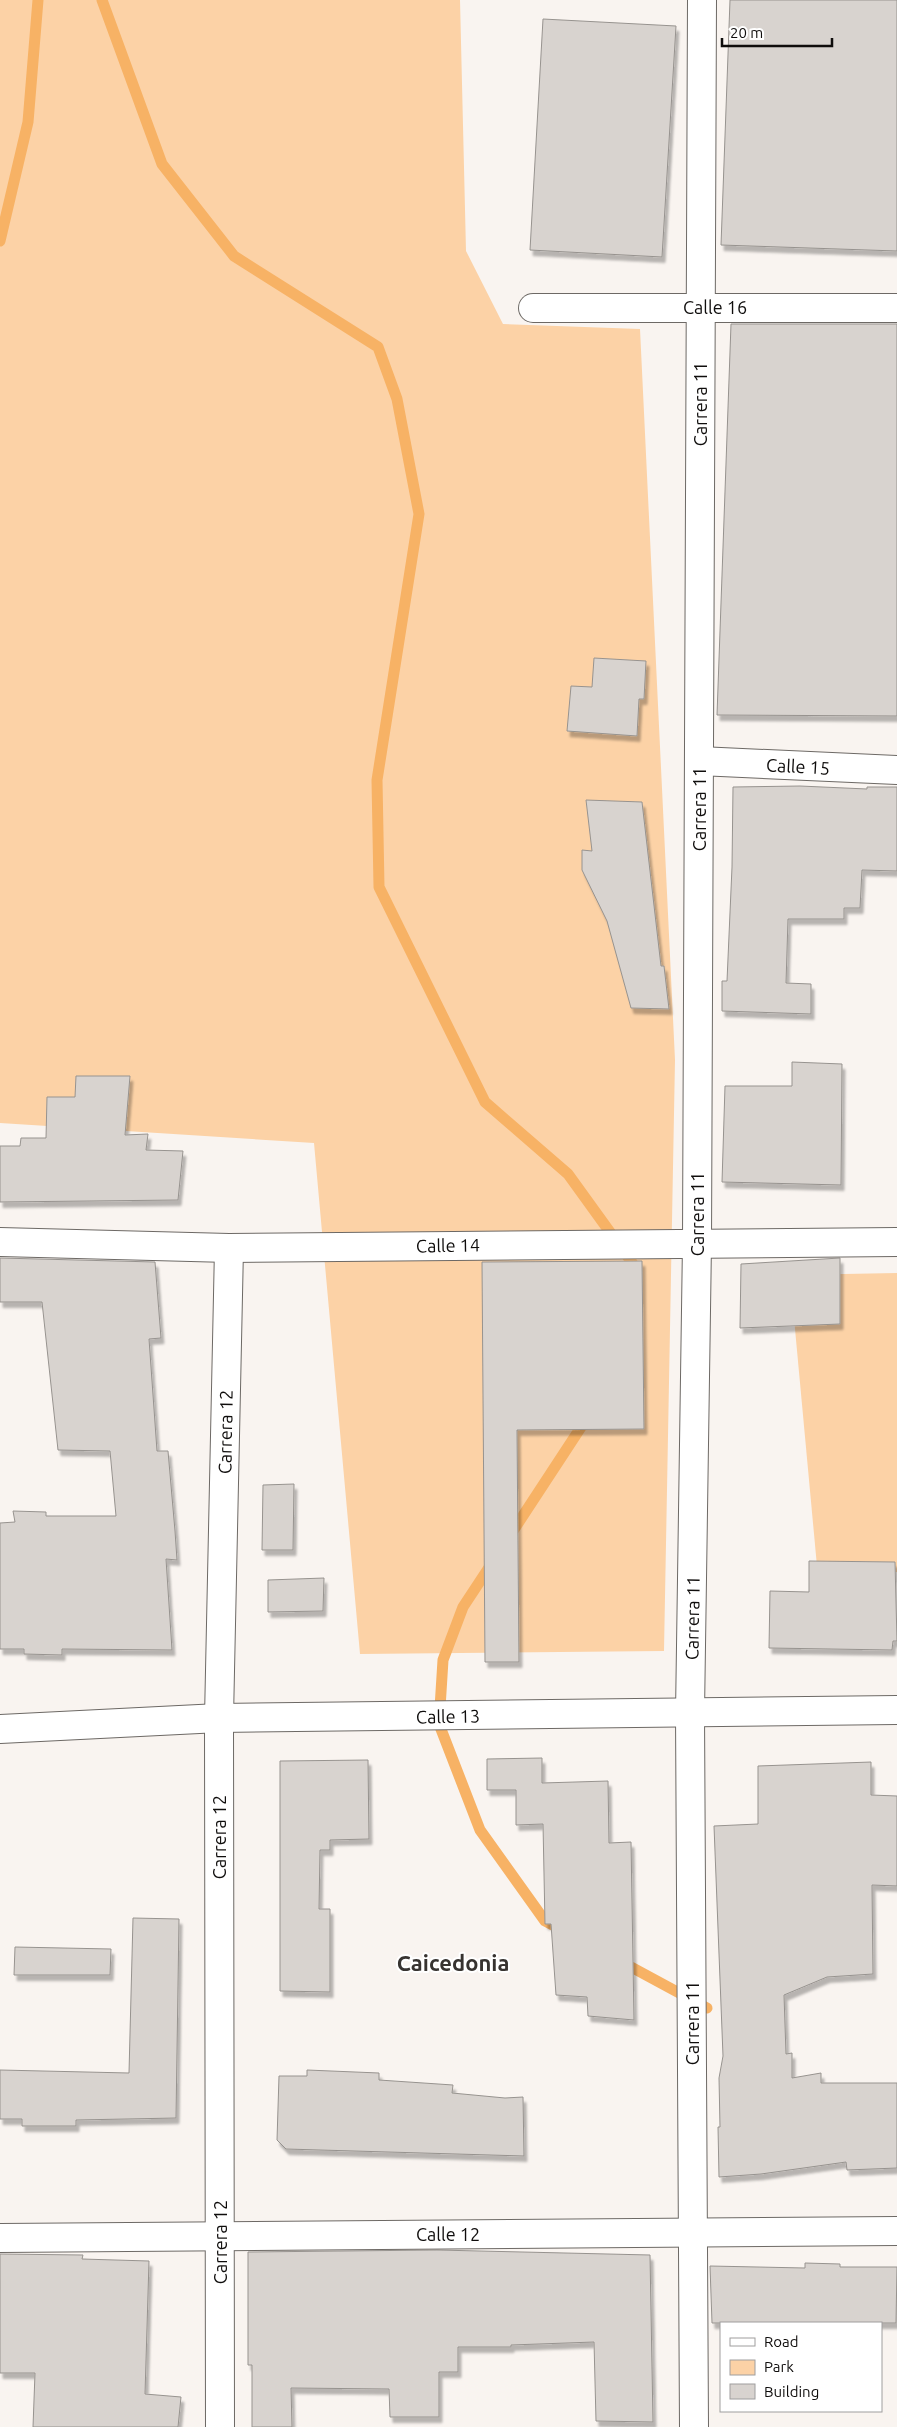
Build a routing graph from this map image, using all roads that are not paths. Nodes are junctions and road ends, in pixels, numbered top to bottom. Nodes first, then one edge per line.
1 (702, 0) edge
2 (700, 307) junction
3 (533, 308) dead end
4 (897, 308) edge
5 (699, 761) junction
6 (897, 770) edge
7 (0, 1242) edge
8 (897, 1242) edge
9 (698, 1243) junction
10 (228, 1248) junction
11 (897, 1710) edge
12 (690, 1713) junction
13 (219, 1718) junction
14 (0, 1729) edge
15 (897, 2231) edge
16 (693, 2232) junction
17 (220, 2236) junction
18 (0, 2238) edge
19 (220, 2427) edge
20 (694, 2427) edge

1 - 2 street, Carrera 11
2 - 3 street, Calle 16
2 - 4 street, Calle 16
2 - 5 street, Carrera 11
5 - 6 street, Calle 15
5 - 9 street, Carrera 11
7 - 10 street, Calle 14
8 - 9 street, Calle 14
9 - 10 street, Calle 14
9 - 12 street, Carrera 11
10 - 13 street, Carrera 12
11 - 12 street, Calle 13
12 - 13 street, Calle 13
12 - 16 street, Carrera 11
13 - 14 street, Calle 13
13 - 17 street, Carrera 12
15 - 16 street, Calle 12
16 - 17 street, Calle 12
16 - 20 street, Carrera 11
17 - 18 street, Calle 12
17 - 19 street, Carrera 12

